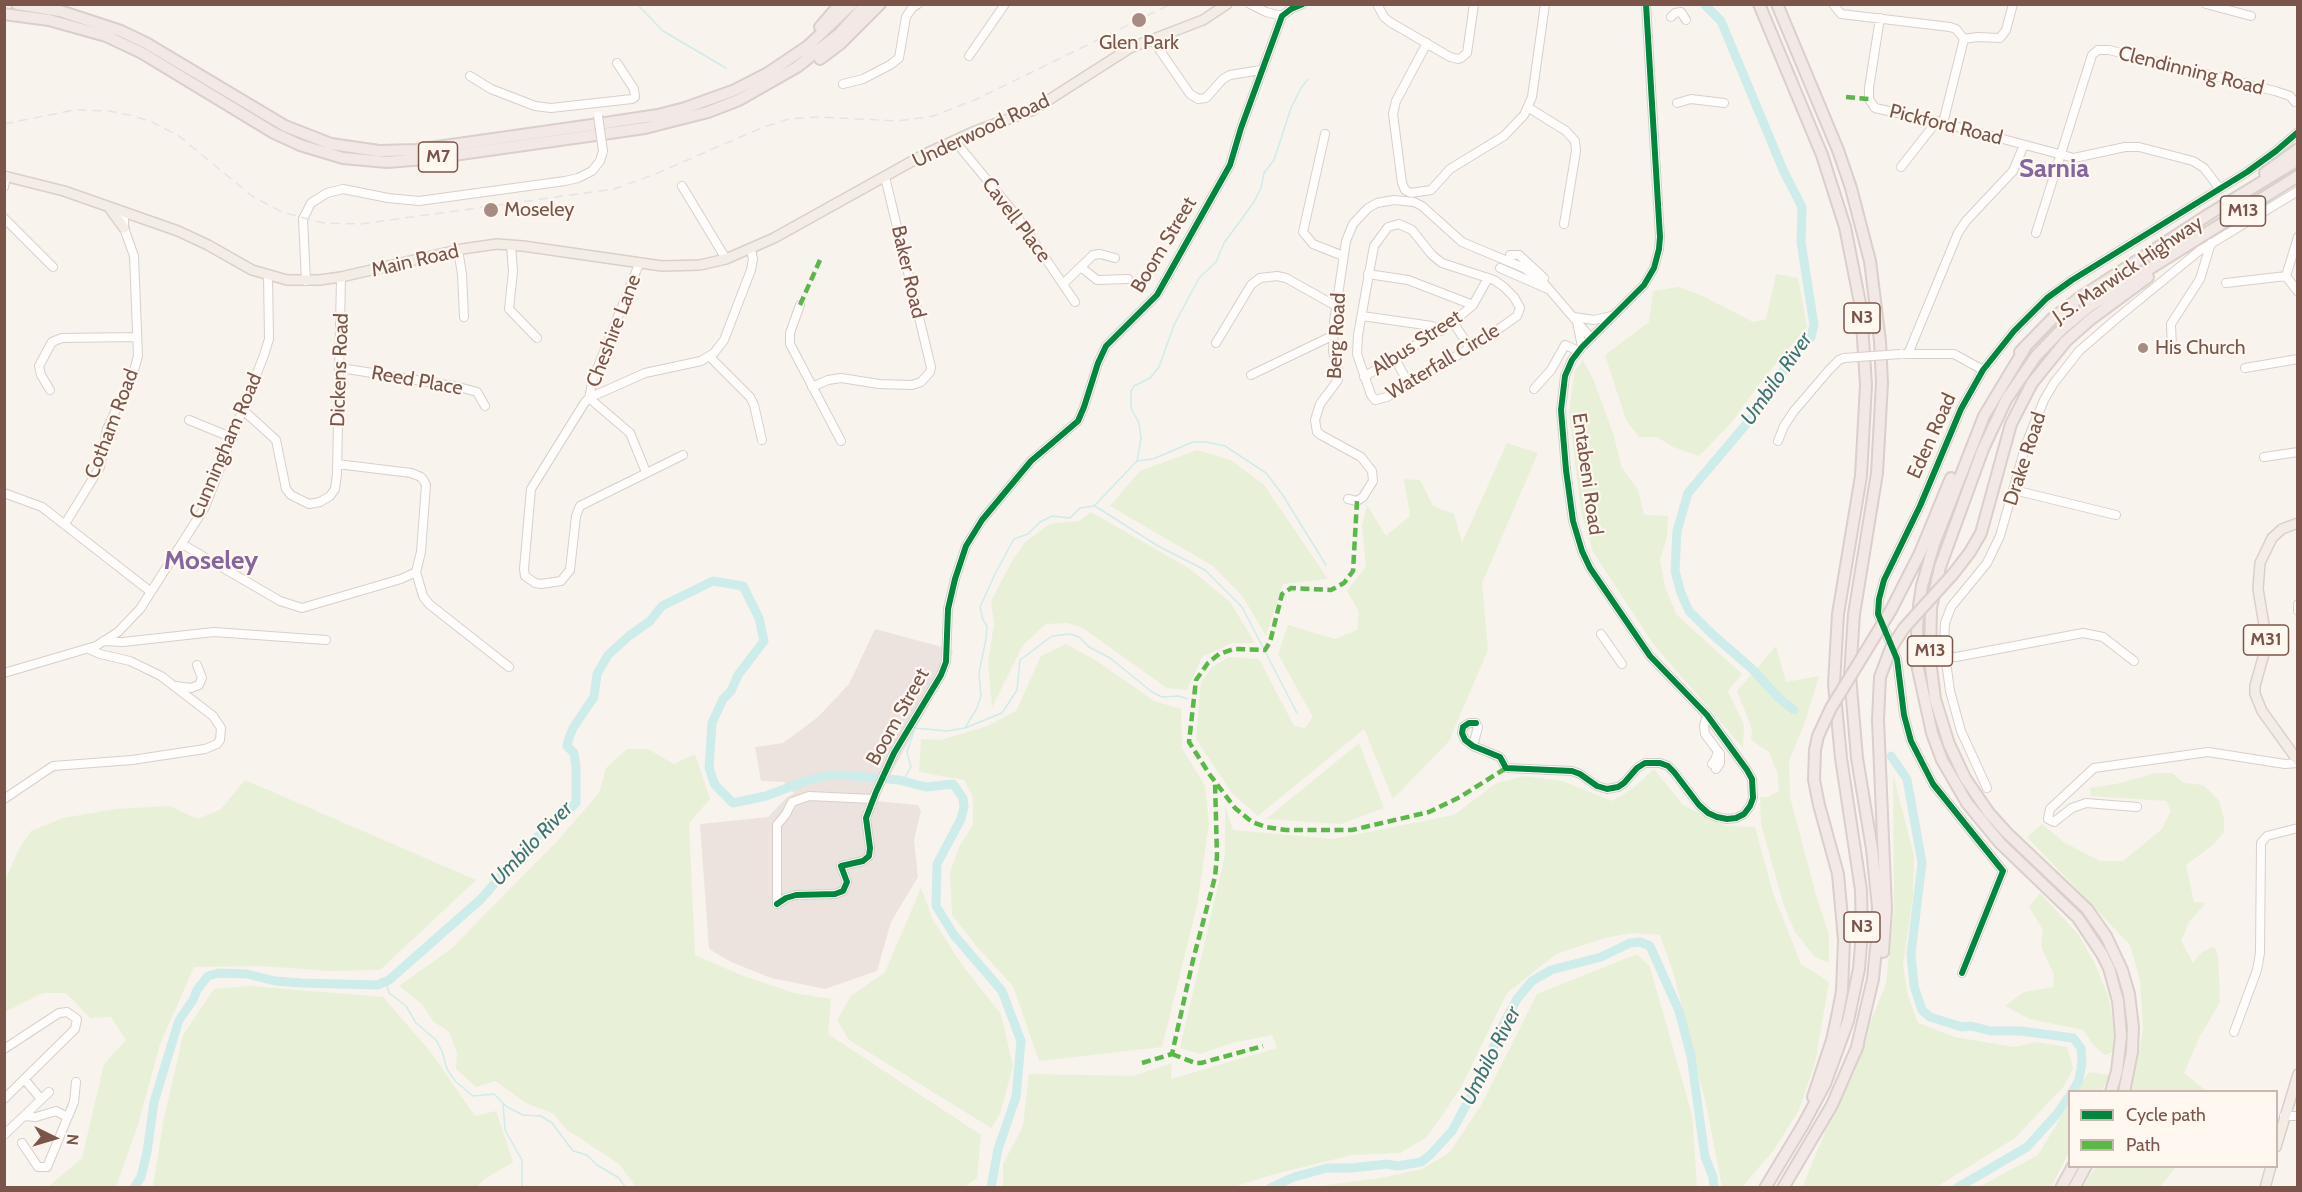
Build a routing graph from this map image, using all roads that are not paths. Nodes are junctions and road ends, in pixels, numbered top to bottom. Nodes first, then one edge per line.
1 (17, 4) edge
2 (840, 4) edge
3 (852, 4) edge
4 (866, 4) edge
5 (880, 4) edge
6 (918, 4) edge
7 (1005, 4) edge
8 (1227, 4) edge
9 (1250, 4) edge
10 (1303, 4) edge
11 (1377, 4) edge
12 (1474, 4) edge
13 (1545, 4) edge
14 (1646, 4) edge
15 (1759, 4) edge
16 (1777, 4) edge
17 (1833, 4) edge
18 (2013, 4) edge
19 (2206, 4) edge
20 (4, 14) edge
21 (1282, 16) junction
22 (2251, 16) dead end
23 (1671, 17) dead end
24 (1880, 18) junction
25 (1686, 20) dead end
26 (1152, 39) junction
27 (1964, 39) junction
28 (1427, 43) junction
29 (969, 56) dead end
30 (617, 63) dead end
31 (1261, 70) junction
32 (768, 73) junction
33 (470, 76) dead end
34 (843, 84) dead end
35 (2295, 102) dead end
36 (596, 103) junction
37 (1677, 103) dead end
38 (1724, 103) dead end
39 (729, 104) junction
40 (1528, 108) junction
41 (1940, 122) junction
42 (2298, 132) edge
43 (1325, 134) dead end
44 (954, 140) junction
45 (2024, 145) junction
46 (2298, 149) edge
47 (2061, 155) junction
48 (2298, 160) edge
49 (1901, 167) dead end
50 (5, 176) edge
51 (2298, 176) edge
52 (885, 177) junction
53 (682, 186) dead end
54 (4, 187) edge
55 (2220, 189) junction
56 (2298, 191) edge
57 (108, 207) junction
58 (831, 208) joint
59 (124, 212) junction
60 (2211, 213) junction
61 (4, 218) edge
62 (1564, 224) dead end
63 (124, 228) junction
64 (2036, 233) dead end
65 (2298, 237) edge
66 (2211, 243) junction
67 (512, 245) junction
68 (2188, 246) junction
69 (752, 249) junction
70 (458, 250) junction
71 (1510, 255) dead end
72 (1343, 256) junction
73 (1115, 258) dead end
74 (726, 259) junction
75 (639, 264) junction
76 (53, 267) dead end
77 (1082, 268) junction
78 (1368, 274) junction
79 (268, 276) junction
80 (2286, 276) junction
81 (341, 277) junction
82 (1128, 279) dead end
83 (1491, 279) junction
84 (306, 281) junction
85 (2226, 283) dead end
86 (1063, 284) junction
87 (1552, 291) junction
88 (2298, 292) edge
89 (1075, 302) dead end
90 (800, 305) dead end
91 (1473, 305) junction
92 (1336, 306) junction
93 (1614, 315) junction
94 (1362, 316) junction
95 (464, 317) dead end
96 (1575, 318) junction
97 (1453, 322) junction
98 (1441, 331) junction
99 (1334, 335) junction
100 (137, 337) junction
101 (537, 338) dead end
102 (1591, 338) junction
103 (1216, 343) dead end
104 (1470, 348) junction
105 (2025, 348) junction
106 (1580, 349) junction
107 (2172, 350) dead end
108 (1904, 354) junction
109 (710, 357) junction
110 (1395, 358) junction
111 (2298, 359) edge
112 (341, 368) junction
113 (2245, 368) dead end
114 (1983, 370) junction
115 (1251, 375) dead end
116 (1365, 377) junction
117 (1409, 384) junction
118 (812, 387) junction
119 (1534, 389) dead end
120 (50, 390) dead end
121 (589, 398) junction
122 (485, 406) dead end
123 (243, 410) junction
124 (189, 420) dead end
125 (232, 438) junction
126 (762, 440) dead end
127 (841, 441) dead end
128 (1778, 441) dead end
129 (2298, 453) edge
130 (683, 455) dead end
131 (2264, 458) dead end
132 (337, 464) junction
133 (646, 472) junction
134 (2014, 490) junction
135 (4, 493) edge
136 (1348, 499) dead end
137 (2116, 515) dead end
138 (2298, 523) edge
139 (65, 524) junction
140 (182, 544) junction
141 (416, 572) junction
142 (151, 592) junction
143 (2298, 603) edge
144 (2298, 611) edge
145 (119, 631) junction
146 (1602, 634) dead end
147 (326, 640) dead end
148 (104, 641) junction
149 (122, 642) junction
150 (89, 649) junction
151 (1946, 657) junction
152 (2134, 661) dead end
153 (1622, 664) dead end
154 (197, 665) dead end
155 (509, 667) dead end
156 (5, 671) edge
157 (174, 686) junction
158 (1707, 716) junction
159 (1473, 746) junction
160 (2298, 762) edge
161 (1714, 767) dead end
162 (1987, 788) dead end
163 (874, 795) junction
164 (4, 799) edge
165 (2137, 807) dead end
166 (2298, 828) edge
167 (1962, 974) dead end
168 (2234, 1032) dead end
169 (4, 1049) edge
170 (1856, 1050) junction
171 (2298, 1074) edge
172 (25, 1080) junction
173 (76, 1082) dead end
174 (2112, 1090) edge
175 (2124, 1090) edge
176 (50, 1092) dead end
177 (4, 1100) edge
178 (41, 1100) junction
179 (24, 1116) junction
180 (2284, 1116) junction
181 (2298, 1116) edge
182 (68, 1117) junction
183 (1803, 1125) junction
184 (4, 1136) edge
185 (22, 1143) dead end
186 (2278, 1143) edge
187 (2072, 1168) edge
188 (2085, 1168) edge
189 (2271, 1168) edge
190 (1765, 1188) edge
191 (1783, 1188) edge
192 (2061, 1188) edge
193 (2074, 1188) edge
194 (2265, 1188) edge

1 - 32 highway, M7
2 - 32 highway
3 - 32 highway, M7
4 - 39 highway, M7
5 - 39 highway
6 - 34 street
7 - 29 street
8 - 26 main road, Underwood Road
9 - 21 street
10 - 21 street
11 - 28 street
12 - 28 street
13 - 40 street
14 - 93 street, Entabeni Road
15 - 183 highway, N3
16 - 170 highway, N3
17 - 24 street
18 - 27 street
19 - 22 street
20 - 39 highway, M7
21 - 31 street, Boom Street
23 - 25 street
24 - 27 street
24 - 41 street, Pickford Road
26 - 31 street
26 - 44 main road, Underwood Road
27 - 41 street
28 - 40 street
30 - 36 street
31 - 163 street, Boom Street
33 - 36 street
35 - 47 street, Clendinning Road
36 - 84 street, bridge
37 - 38 street
40 - 62 street
41 - 45 street, Pickford Road
41 - 49 street
42 - 55 street, Eden Road
43 - 72 street
44 - 52 main road, Underwood Road
44 - 86 street, Cavell Place
45 - 47 street, Pickford Road
45 - 108 street
46 - 60 highway
47 - 55 street, Pickford Road
47 - 64 street, Clendinning Road
48 - 60 highway, J.S. Marwick Highway / M13
50 - 54 street
50 - 57 main road, Main Road
51 - 68 highway, J.S. Marwick Highway / M13
52 - 58 main road, Underwood Road
52 - 118 street, Baker Road
53 - 74 street
55 - 114 street, Eden Road
56 - 66 street, Drake Road
57 - 59 main road, Main Road
57 - 63 main road
58 - 69 main road, Main Road
59 - 63 street, Cotham Road
59 - 79 main road, Main Road
60 - 105 highway, J.S. Marwick Highway / M13
61 - 76 street
63 - 100 street, Cotham Road
65 - 80 street
66 - 107 street
66 - 134 street, Drake Road
67 - 70 main road, Main Road
67 - 75 main road, Main Road
67 - 101 street
68 - 170 highway, bridge
68 - 175 highway, M13
69 - 74 main road, Main Road
69 - 109 street
70 - 81 main road, Main Road
70 - 95 street
71 - 87 street
72 - 87 street, Berg Road
72 - 92 street, Berg Road
73 - 77 street
74 - 75 main road, Main Road
75 - 121 street, Cheshire Lane
77 - 82 street
77 - 86 street
78 - 83 street, Waterfall Circle
78 - 91 street
78 - 94 street, Waterfall Circle
79 - 84 main road, Main Road
79 - 123 street, Cunningham Road
80 - 85 street
80 - 88 street
81 - 84 main road, Main Road
81 - 112 street, Dickens Road
83 - 87 street
83 - 91 street, Albus Street
83 - 104 street, Waterfall Circle
86 - 89 street, Cavell Place
87 - 96 street
90 - 118 street
91 - 97 street, Albus Street
92 - 99 street, Berg Road
92 - 103 street
93 - 96 street
93 - 102 street, Entabeni Road
94 - 98 street
94 - 116 street, Waterfall Circle
96 - 102 street
96 - 106 street
97 - 98 street, Albus Street
97 - 104 street
98 - 110 street, Albus Street
99 - 115 street
99 - 136 street, Berg Road
100 - 120 street
100 - 139 street, Cotham Road
102 - 106 street, Entabeni Road
104 - 117 street, Waterfall Circle
105 - 174 highway, M13
105 - 183 highway, bridge
106 - 119 street
106 - 158 street, Entabeni Road
108 - 114 street
108 - 128 street, bridge
109 - 121 street
109 - 126 street
110 - 116 street, Albus Street
110 - 117 street
111 - 113 street
112 - 122 street, Reed Place
112 - 132 street, Dickens Road
114 - 167 street, Eden Road
116 - 117 street, Waterfall Circle
118 - 127 street
121 - 133 street
121 - 133 street, Cheshire Lane
123 - 125 street, Cunningham Road
123 - 132 street, Dickens Road
124 - 125 street
125 - 140 street, Cunningham Road
129 - 131 street
130 - 133 street
132 - 141 street
134 - 137 street
134 - 151 street, Drake Road
135 - 139 street
138 - 160 main road, M31
139 - 142 street
140 - 141 street
140 - 142 street, Cunningham Road
141 - 155 street
142 - 145 street, Cunningham Road
143 - 144 street
145 - 148 street, Cunningham Road
145 - 149 street
146 - 153 street
147 - 149 street
148 - 149 street
148 - 150 street, Cunningham Road
150 - 156 street, Cunningham Road
150 - 157 street
151 - 152 street
151 - 162 street, Drake Road
154 - 157 street
157 - 164 street
158 - 159 street, Entabeni Road
158 - 161 street
159 - 159 street
160 - 165 street
163 - 163 street, Boom Street
166 - 168 street
169 - 172 street
170 - 191 highway, N3
171 - 180 main road
172 - 177 street
172 - 178 street
173 - 182 street
176 - 178 street
178 - 179 street
179 - 182 street
179 - 184 street
180 - 181 street
180 - 186 main road
182 - 185 street
183 - 190 highway, N3
187 - 192 highway
188 - 193 highway
189 - 194 main road

